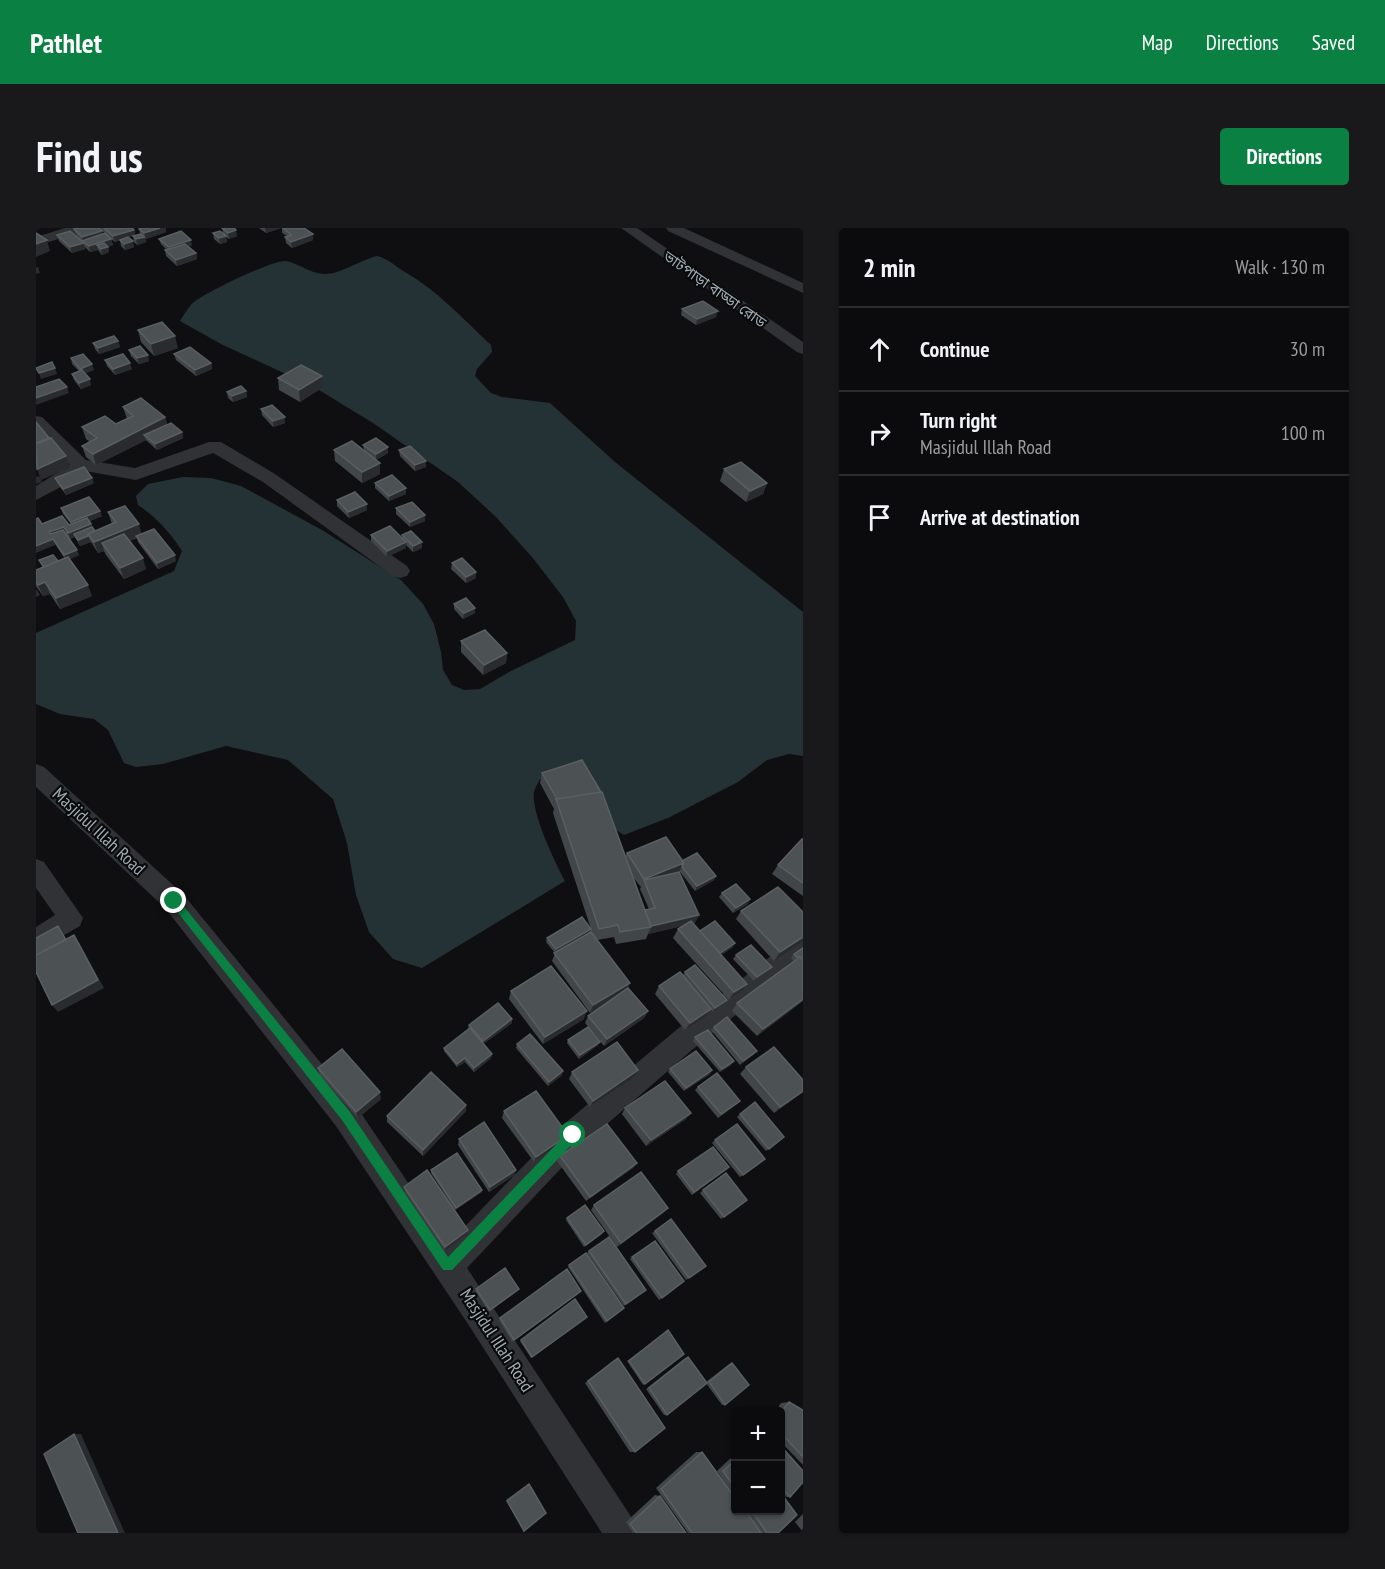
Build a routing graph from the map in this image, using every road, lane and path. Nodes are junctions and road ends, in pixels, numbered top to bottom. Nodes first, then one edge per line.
1 (79, 228) edge
2 (628, 228) edge
3 (674, 228) edge
4 (36, 242) edge
5 (803, 289) edge
6 (803, 350) edge
7 (36, 422) edge
8 (81, 465) junction
9 (36, 494) edge
10 (400, 571) dead end
11 (36, 773) edge
12 (36, 869) edge
13 (36, 940) edge
14 (803, 946) edge
15 (448, 1266) junction
16 (622, 1533) edge

1 - 4 street
2 - 6 street, ভাটপাড়া বাড্ডা রোড
3 - 5 street
7 - 8 street
8 - 9 street
8 - 10 street
11 - 15 street, Masjidul Illah Road
12 - 13 street
14 - 15 street
15 - 16 street, Masjidul Illah Road

